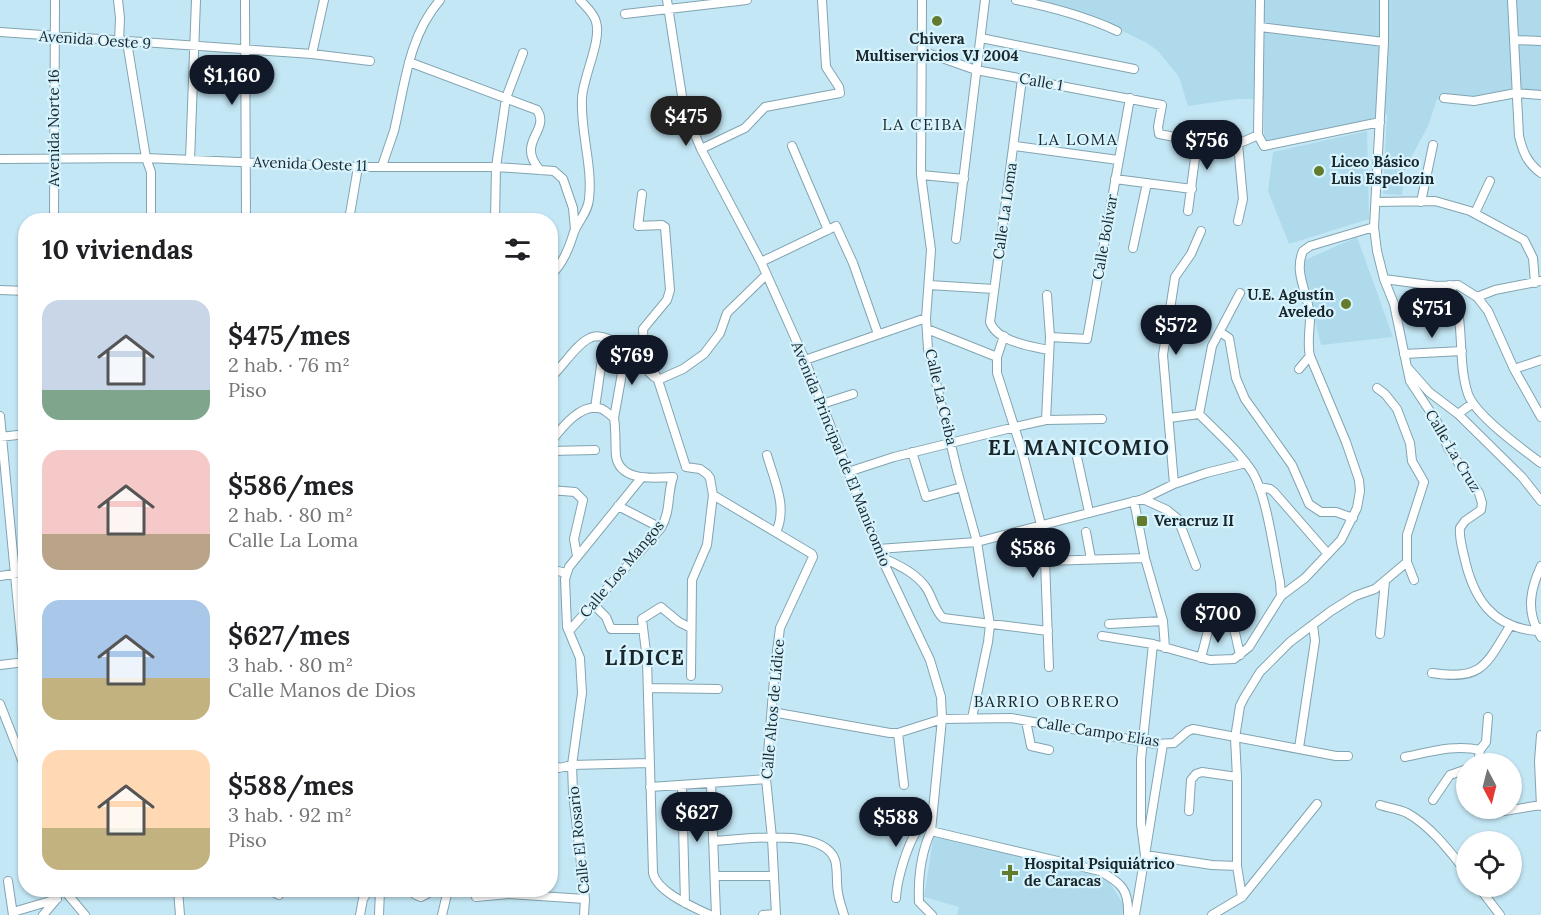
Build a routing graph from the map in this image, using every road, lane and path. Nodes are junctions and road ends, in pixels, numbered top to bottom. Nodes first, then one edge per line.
1 (55, 0) edge
2 (118, 0) edge
3 (196, 0) edge
4 (245, 0) edge
5 (324, 0) edge
6 (440, 0) edge
7 (580, 0) edge
8 (667, 0) edge
9 (747, 0) edge
10 (822, 0) edge
11 (922, 0) edge
12 (985, 0) edge
13 (1016, 0) edge
14 (1260, 0) edge
15 (1384, 0) edge
16 (1512, 0) edge
17 (669, 11) junction
18 (625, 15) dead end
19 (1260, 27) junction
20 (1117, 31) dead end
21 (0, 32) edge
22 (54, 37) junction
23 (981, 38) junction
24 (1515, 40) junction
25 (1541, 41) edge
26 (123, 42) junction
27 (1384, 42) junction
28 (194, 46) junction
29 (244, 50) junction
30 (922, 51) junction
31 (523, 53) dead end
32 (312, 54) junction
33 (370, 61) dead end
34 (409, 62) junction
35 (1134, 69) dead end
36 (976, 70) junction
37 (1022, 79) junction
38 (1516, 93) junction
39 (1541, 95) edge
40 (1130, 98) junction
41 (1444, 98) dead end
42 (506, 99) junction
43 (1380, 122) junction
44 (1258, 135) junction
45 (1433, 145) dead end
46 (1015, 146) junction
47 (792, 147) dead end
48 (701, 149) junction
49 (53, 158) junction
50 (146, 158) junction
51 (0, 159) edge
52 (190, 160) junction
53 (1118, 160) junction
54 (246, 161) junction
55 (382, 166) junction
56 (358, 167) junction
57 (496, 167) junction
58 (540, 170) junction
59 (1541, 173) edge
60 (921, 175) junction
61 (964, 179) junction
62 (1115, 179) junction
63 (1490, 181) dead end
64 (1147, 183) junction
65 (1192, 189) junction
66 (642, 194) dead end
67 (1376, 202) junction
68 (1421, 202) junction
69 (1188, 211) dead end
70 (54, 213) edge
71 (151, 213) edge
72 (246, 213) edge
73 (350, 213) edge
74 (495, 213) edge
75 (1475, 213) junction
76 (1238, 221) dead end
77 (1374, 227) junction
78 (831, 228) junction
79 (575, 230) junction
80 (1202, 231) dead end
81 (956, 239) dead end
82 (1133, 248) dead end
83 (761, 262) junction
84 (558, 267) edge
85 (766, 275) junction
86 (1384, 279) junction
87 (1538, 282) edge
88 (929, 285) junction
89 (1449, 285) junction
90 (994, 289) junction
91 (0, 290) edge
92 (18, 291) edge
93 (1240, 292) dead end
94 (1047, 295) dead end
95 (1477, 297) junction
96 (926, 318) junction
97 (927, 330) junction
98 (1220, 332) junction
99 (878, 334) junction
100 (1004, 336) junction
101 (1050, 337) junction
102 (1048, 350) junction
103 (626, 351) junction
104 (1462, 351) junction
105 (1404, 354) junction
106 (1310, 356) junction
107 (997, 357) junction
108 (603, 359) dead end
109 (806, 360) junction
110 (1541, 360) edge
111 (1407, 367) junction
112 (1299, 369) dead end
113 (1514, 369) junction
114 (558, 370) edge
115 (658, 380) junction
116 (1377, 388) dead end
117 (853, 394) dead end
118 (1473, 403) junction
119 (822, 404) junction
120 (595, 408) junction
121 (1199, 414) junction
122 (1458, 414) junction
123 (0, 416) edge
124 (1541, 417) edge
125 (614, 418) junction
126 (1169, 418) junction
127 (1102, 419) dead end
128 (1046, 420) junction
129 (1015, 426) junction
130 (558, 432) edge
131 (18, 435) edge
132 (1, 436) edge
133 (952, 443) junction
134 (595, 450) dead end
135 (558, 451) edge
136 (912, 452) junction
137 (767, 455) dead end
138 (1077, 457) dead end
139 (1246, 463) junction
140 (1541, 464) edge
141 (686, 467) junction
142 (848, 472) junction
143 (642, 477) junction
144 (673, 477) junction
145 (1174, 484) junction
146 (962, 487) junction
147 (1259, 487) junction
148 (558, 491) edge
149 (712, 495) junction
150 (1143, 499) junction
151 (1134, 501) junction
152 (1541, 501) edge
153 (618, 506) junction
154 (1089, 512) junction
155 (1353, 518) junction
156 (1041, 525) junction
157 (661, 528) junction
158 (776, 532) junction
159 (1086, 532) dead end
160 (977, 542) junction
161 (880, 553) junction
162 (1328, 554) junction
163 (577, 556) junction
164 (1145, 558) junction
165 (1091, 559) junction
166 (1045, 561) junction
167 (1407, 562) junction
168 (1196, 566) dead end
169 (1541, 566) edge
170 (558, 571) edge
171 (14, 573) junction
172 (18, 573) edge
173 (566, 573) junction
174 (0, 576) edge
175 (1414, 580) dead end
176 (1385, 581) junction
177 (1281, 596) junction
178 (593, 604) junction
179 (18, 609) edge
180 (1231, 615) dead end
181 (1163, 621) junction
182 (1210, 623) dead end
183 (1109, 624) dead end
184 (990, 625) junction
185 (1313, 625) junction
186 (691, 627) junction
187 (1510, 627) junction
188 (643, 629) junction
189 (569, 631) junction
190 (1048, 631) junction
191 (1540, 632) edge
192 (1380, 634) dead end
193 (1102, 636) dead end
194 (1153, 644) junction
195 (1165, 648) junction
196 (1240, 655) junction
197 (1201, 658) junction
198 (18, 663) edge
199 (0, 665) edge
200 (1049, 667) dead end
201 (1432, 673) dead end
202 (691, 676) dead end
203 (648, 688) junction
204 (718, 690) dead end
205 (0, 704) edge
206 (772, 712) junction
207 (1488, 717) dead end
208 (972, 718) junction
209 (942, 719) junction
210 (1026, 720) junction
211 (898, 733) junction
212 (1541, 737) edge
213 (1234, 738) junction
214 (1143, 742) junction
215 (1163, 744) junction
216 (1299, 748) junction
217 (18, 750) edge
218 (1049, 750) dead end
219 (1480, 750) junction
220 (1480, 753) edge
221 (1348, 756) dead end
222 (1405, 757) dead end
223 (649, 763) junction
224 (572, 765) junction
225 (558, 767) edge
226 (1456, 773) edge
227 (1237, 777) junction
228 (766, 779) junction
229 (711, 783) junction
230 (682, 785) junction
231 (904, 785) dead end
232 (650, 787) junction
233 (1433, 800) dead end
234 (1317, 804) dead end
235 (1380, 805) dead end
236 (1541, 806) edge
237 (1522, 809) edge
238 (1189, 811) dead end
239 (932, 815) junction
240 (931, 831) junction
241 (772, 838) junction
242 (713, 842) junction
243 (1145, 855) junction
244 (1456, 859) edge
245 (1237, 866) junction
246 (715, 876) junction
247 (774, 876) junction
248 (8, 881) dead end
249 (69, 897) edge
250 (179, 897) edge
251 (364, 897) edge
252 (380, 897) edge
253 (446, 897) edge
254 (555, 897) edge
255 (1242, 897) junction
256 (1486, 897) edge
257 (896, 898) dead end
258 (57, 899) joint
259 (585, 899) junction
260 (686, 903) junction
261 (13, 914) edge
262 (776, 914) edge
263 (43, 915) edge
264 (85, 915) edge
265 (180, 915) edge
266 (360, 915) edge
267 (379, 915) edge
268 (442, 915) edge
269 (584, 915) edge
270 (710, 915) edge
271 (716, 915) edge
272 (763, 915) edge
273 (844, 915) edge
274 (932, 915) edge
275 (1128, 915) edge
276 (1135, 915) edge
277 (1212, 915) edge
278 (1500, 915) edge

1 - 22 street, Avenida Norte 16
2 - 26 street
3 - 28 street
4 - 29 street
5 - 32 street
6 - 34 street
7 - 79 street
8 - 17 street, Avenida Principal de El Manicomio
9 - 17 street
10 - 48 street
11 - 30 street, Calle La Ceiba
12 - 23 street
13 - 20 street
14 - 19 street
15 - 27 street
16 - 24 street
17 - 18 street
17 - 48 street, Avenida Principal de El Manicomio
19 - 27 street
19 - 44 street
21 - 22 street, Avenida Oeste 9
22 - 26 street, Avenida Oeste 9
22 - 49 street, Avenida Norte 16
23 - 35 street
23 - 36 street
24 - 25 street
24 - 38 street
26 - 28 street, Avenida Oeste 9
26 - 50 street
27 - 43 street
28 - 29 street, Avenida Oeste 9
28 - 52 street
29 - 32 street, Avenida Oeste 9
29 - 54 street
30 - 36 street, Calle 1
30 - 60 street, Calle La Ceiba
31 - 42 street
32 - 33 street, Avenida Oeste 9
34 - 42 street
34 - 55 street
36 - 37 street, Calle 1
36 - 61 street
37 - 40 street, Calle 1
37 - 46 street, Calle La Loma
38 - 39 street
38 - 41 street
38 - 59 street
40 - 53 street, Calle Bolívar
40 - 65 street, Calle 1
42 - 57 street
42 - 58 street
43 - 44 street
43 - 67 street
44 - 76 street
45 - 68 street
46 - 53 street
46 - 90 street, Calle La Loma
47 - 78 street
48 - 83 street, Avenida Principal de El Manicomio
49 - 50 street, Avenida Oeste 11
49 - 51 street, Avenida Oeste 11
49 - 70 street, Avenida Norte 16
50 - 52 street, Avenida Oeste 11
50 - 71 street
52 - 54 street, Avenida Oeste 11
53 - 62 street, Calle Bolívar
54 - 56 street, Avenida Oeste 11
54 - 72 street
55 - 56 street, Avenida Oeste 11
55 - 57 street, Avenida Oeste 11
56 - 73 street
57 - 58 street, Avenida Oeste 11
57 - 74 street
58 - 79 street, Avenida Oeste 11
60 - 61 street
60 - 88 street, Calle La Ceiba
61 - 81 street
62 - 64 street
62 - 101 street, Calle Bolívar
63 - 75 street
64 - 65 street
64 - 82 street
65 - 69 street
66 - 115 street
67 - 68 street
67 - 77 street
68 - 75 street
75 - 87 street
77 - 86 street
77 - 106 street
78 - 83 street
78 - 99 street
79 - 84 street
80 - 126 street
83 - 85 street, Avenida Principal de El Manicomio
85 - 109 street, Avenida Principal de El Manicomio
85 - 115 street
86 - 89 street
86 - 105 street
87 - 95 street
88 - 90 street
88 - 96 street, Calle La Ceiba
89 - 95 street
89 - 104 street
90 - 100 street, Calle La Loma
91 - 92 street
93 - 98 street
94 - 101 street
95 - 113 street
96 - 97 street, Calle La Ceiba
96 - 99 street
97 - 107 street
97 - 133 street, Calle La Ceiba
98 - 121 street
98 - 155 street
99 - 109 street
100 - 102 street
100 - 107 street
101 - 102 street
102 - 128 street
103 - 114 street
103 - 115 street
103 - 125 street
104 - 105 street
104 - 118 street
105 - 111 street
106 - 112 street
106 - 155 street
107 - 129 street
108 - 120 street
109 - 119 street, Avenida Principal de El Manicomio
110 - 113 street
111 - 122 street
111 - 187 street, Calle La Cruz
113 - 124 street
115 - 141 street
116 - 167 street
117 - 119 street
118 - 122 street
118 - 140 street
119 - 142 street, Avenida Principal de El Manicomio
120 - 125 street
120 - 130 street
121 - 126 street
121 - 139 street
122 - 152 street
123 - 132 street
125 - 143 street
126 - 145 street
127 - 128 street
128 - 129 street
129 - 133 street
129 - 156 street
131 - 132 street
132 - 171 street
133 - 136 street
133 - 146 street, Calle La Ceiba
134 - 135 street
136 - 142 street
136 - 146 street
137 - 158 street
138 - 154 street
139 - 145 street
139 - 147 street
141 - 144 street
141 - 149 street
142 - 161 street, Avenida Principal de El Manicomio
143 - 144 street
143 - 153 street
144 - 157 street, Calle Los Mangos
145 - 150 street
146 - 160 street, Calle La Ceiba
147 - 162 street
147 - 177 street
148 - 163 street
149 - 158 street, Calle Altos de Lídice
149 - 186 street
150 - 151 street
150 - 168 street
151 - 154 street
151 - 164 street
153 - 157 street
153 - 163 street
154 - 156 street
155 - 162 street
156 - 160 street
156 - 166 street
157 - 178 street, Calle Los Mangos
158 - 206 street, Calle Altos de Lídice
159 - 165 street
160 - 161 street
160 - 184 street, Calle La Ceiba
161 - 184 street
161 - 209 street, Avenida Principal de El Manicomio
162 - 177 street
163 - 173 street
164 - 165 street
164 - 181 street
165 - 166 street
166 - 190 street
167 - 175 street
167 - 176 street
169 - 191 street
170 - 173 street
171 - 172 street
171 - 174 street
171 - 179 street
173 - 189 street
176 - 185 street
176 - 192 street
177 - 196 street
178 - 188 street
178 - 189 street, Calle Los Mangos
180 - 196 street
181 - 183 street
181 - 195 street
182 - 197 street
184 - 190 street
184 - 208 street, Calle La Ceiba
185 - 213 street
185 - 216 street
186 - 188 street
186 - 202 street
187 - 191 street
187 - 201 street
188 - 203 street
189 - 224 street, Calle Los Mangos
190 - 200 street
193 - 194 street
194 - 195 street
194 - 214 street
195 - 197 street
196 - 197 street
198 - 199 street
203 - 204 street
203 - 223 street
205 - 217 street
206 - 211 street, Calle Campo Elías
206 - 228 street, Calle Altos de Lídice
207 - 219 street
208 - 209 street, Calle Campo Elías
208 - 210 street, Calle Campo Elías
209 - 211 street, Calle Campo Elías
209 - 239 street, Avenida Principal de El Manicomio
210 - 214 street, Calle Campo Elías
210 - 218 street
211 - 231 street
212 - 236 street
213 - 215 street, Calle Campo Elías
213 - 216 street, Calle Campo Elías
213 - 227 street
214 - 215 street, Calle Campo Elías
214 - 243 street
215 - 243 street
216 - 221 street, Calle Campo Elías
219 - 220 street
219 - 222 street
223 - 224 street
223 - 232 street
224 - 225 street
224 - 259 street, Calle El Rosario
226 - 233 street
227 - 238 street
227 - 245 street
228 - 229 street
228 - 241 street, Calle Altos de Lídice
229 - 230 street
229 - 242 street
230 - 232 street
230 - 260 street
232 - 260 street
234 - 255 street
235 - 244 street
236 - 237 street
239 - 240 street, Avenida Principal de El Manicomio
239 - 257 street
240 - 274 street, Avenida Principal de El Manicomio
240 - 275 street
241 - 242 street
241 - 247 street, Calle Altos de Lídice
241 - 273 street
242 - 246 street
243 - 245 street
243 - 276 street
245 - 255 street
246 - 247 street
246 - 271 street
247 - 262 street, Calle Altos de Lídice
248 - 261 street
249 - 264 street
250 - 265 street
251 - 266 street
252 - 267 street
253 - 268 street
254 - 259 street
255 - 277 street
256 - 278 street
258 - 261 street
258 - 263 street
259 - 269 street, Calle El Rosario
260 - 270 street
262 - 272 street

